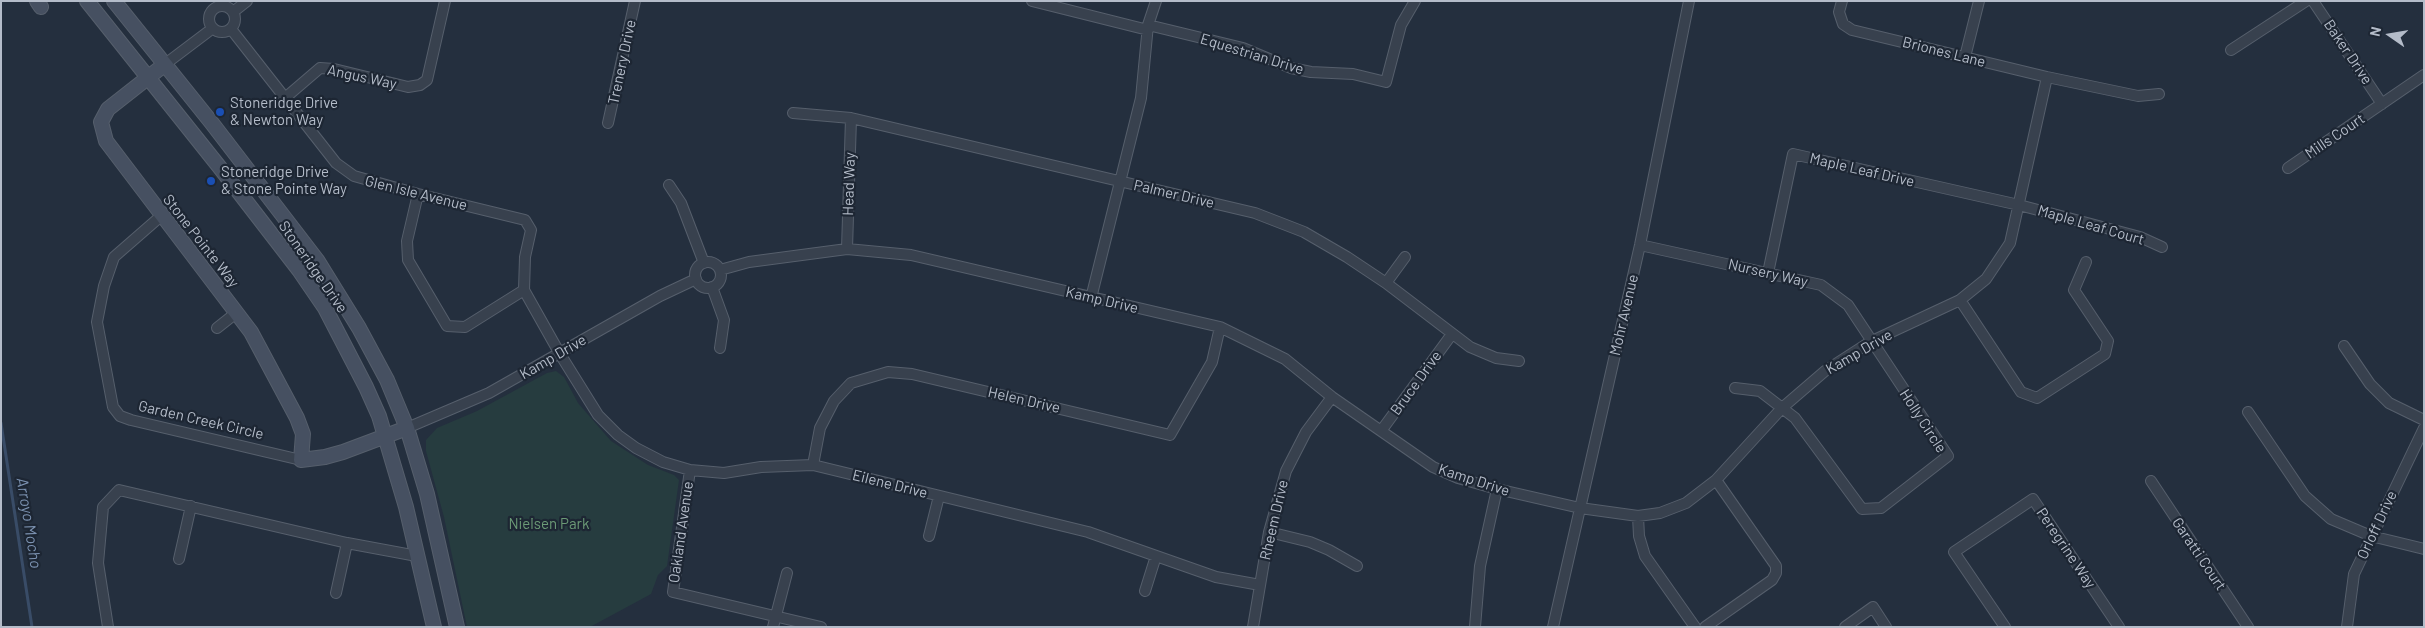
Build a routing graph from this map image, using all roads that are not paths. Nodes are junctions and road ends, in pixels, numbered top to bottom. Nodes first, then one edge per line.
1 (87, 1) edge
2 (114, 1) edge
3 (247, 1) edge
4 (445, 1) edge
5 (635, 1) edge
6 (1032, 1) edge
7 (1156, 1) edge
8 (1415, 1) edge
9 (1689, 1) edge
10 (1842, 1) edge
11 (1979, 1) edge
12 (2306, 1) edge
13 (2313, 1) edge
14 (213, 4) edge
15 (233, 12) junction
16 (1148, 27) junction
17 (212, 28) junction
18 (231, 29) junction
19 (2231, 50) dead end
20 (1966, 57) junction
21 (164, 66) junction
22 (2424, 75) edge
23 (2047, 77) junction
24 (147, 79) junction
25 (2160, 94) dead end
26 (284, 98) junction
27 (2382, 104) junction
28 (793, 113) dead end
29 (851, 118) junction
30 (608, 123) dead end
31 (2288, 168) dead end
32 (1120, 181) junction
33 (669, 185) dead end
34 (418, 194) junction
35 (2019, 205) junction
36 (161, 216) junction
37 (1640, 245) junction
38 (2162, 247) dead end
39 (847, 249) junction
40 (1404, 256) dead end
41 (2086, 262) dead end
42 (704, 263) junction
43 (720, 270) junction
44 (1768, 273) junction
45 (696, 279) junction
46 (1386, 283) junction
47 (712, 287) junction
48 (524, 290) junction
49 (1091, 298) junction
50 (1960, 300) junction
51 (236, 313) junction
52 (1220, 327) junction
53 (217, 328) dead end
54 (1452, 334) junction
55 (1870, 342) junction
56 (2344, 346) dead end
57 (720, 348) dead end
58 (560, 354) junction
59 (1519, 361) dead end
60 (1734, 388) dead end
61 (1332, 397) junction
62 (1782, 408) junction
63 (2248, 412) dead end
64 (2424, 420) edge
65 (407, 428) junction
66 (2424, 428) edge
67 (1381, 431) junction
68 (385, 436) junction
69 (301, 460) junction
70 (813, 465) junction
71 (690, 470) junction
72 (1716, 480) junction
73 (2151, 481) dead end
74 (1497, 489) junction
75 (939, 496) junction
76 (191, 506) junction
77 (1580, 508) junction
78 (1638, 516) junction
79 (1269, 532) junction
80 (929, 536) dead end
81 (2372, 536) junction
82 (347, 543) junction
83 (2424, 549) edge
84 (417, 556) junction
85 (1156, 556) junction
86 (180, 559) dead end
87 (1357, 566) dead end
88 (787, 573) dead end
89 (1260, 585) junction
90 (1146, 591) dead end
91 (336, 593) dead end
92 (776, 616) junction
93 (108, 627) edge
94 (434, 627) edge
95 (457, 627) edge
96 (773, 627) edge
97 (821, 627) edge
98 (1253, 627) edge
99 (1475, 627) edge
100 (1553, 627) edge
101 (1695, 627) edge
102 (1705, 627) edge
103 (1845, 627) edge
104 (1886, 627) edge
105 (2004, 627) edge
106 (2119, 627) edge
107 (2248, 627) edge
108 (2347, 627) edge

1 - 24 main road, Stoneridge Drive
2 - 21 main road, Stoneridge Drive
3 - 15 street
4 - 26 street, Angus Way
5 - 30 street, Trenery Drive
6 - 16 street, Equestrian Drive
7 - 16 street
8 - 16 street, Equestrian Drive
9 - 37 street, Mohr Avenue
10 - 20 street, Briones Lane
11 - 20 street
12 - 19 street
13 - 27 street, Baker Drive
14 - 15 street
14 - 17 street
15 - 18 street
16 - 32 street
17 - 18 street
17 - 21 street
18 - 26 street, Glen Isle Avenue
20 - 23 street, Briones Lane
21 - 24 main road, Stone Pointe Way
21 - 65 main road, Stoneridge Drive
22 - 27 street, Mills Court
23 - 25 street, Briones Lane
23 - 35 street, Kamp Drive
24 - 36 main road, Stone Pointe Way
24 - 68 main road, Stoneridge Drive
26 - 34 street, Glen Isle Avenue
27 - 31 street, Mills Court
28 - 29 street, Palmer Drive
29 - 32 street, Palmer Drive
29 - 39 street, Head Way
32 - 46 street, Palmer Drive
32 - 49 street
33 - 42 street
34 - 48 street, Glen Isle Avenue
34 - 48 street
35 - 38 street, Maple Leaf Court
35 - 44 street, Maple Leaf Drive
35 - 50 street, Kamp Drive
36 - 51 main road, Stone Pointe Way
36 - 69 street, Garden Creek Circle
37 - 44 street, Nursery Way
37 - 77 street, Mohr Avenue
39 - 43 street, Kamp Drive
39 - 49 street, Kamp Drive
40 - 46 street
41 - 50 street
42 - 43 street
42 - 45 street
43 - 47 street
44 - 55 street, Nursery Way
45 - 47 street
45 - 58 street, Kamp Drive
46 - 54 street, Palmer Drive
47 - 57 street
48 - 58 street
49 - 52 street, Kamp Drive
50 - 55 street, Kamp Drive
51 - 53 street
51 - 69 main road, Stone Pointe Way
52 - 61 street, Kamp Drive
52 - 70 street, Helen Drive
54 - 59 street, Palmer Drive
54 - 67 street, Bruce Drive
55 - 62 street, Kamp Drive
55 - 62 street, Holly Circle
56 - 64 street
58 - 65 street, Kamp Drive
58 - 71 street, Eilene Drive
60 - 62 street
61 - 67 street, Kamp Drive
61 - 79 street, Rheem Drive
62 - 72 street, Kamp Drive
63 - 81 street
65 - 68 main road, Garden Creek Circle
65 - 95 main road, Stoneridge Drive
66 - 81 street, Orloff Drive
67 - 74 street, Kamp Drive
68 - 69 main road, Garden Creek Circle
68 - 84 main road, Stoneridge Drive
70 - 71 street, Eilene Drive
70 - 75 street, Eilene Drive
71 - 92 street, Oakland Avenue
72 - 78 street, Kamp Drive
72 - 102 street
73 - 107 street, Garatti Court
74 - 77 street, Kamp Drive
74 - 99 street
75 - 80 street
75 - 85 street, Eilene Drive
76 - 82 street
76 - 86 street
76 - 93 street
77 - 78 street, Kamp Drive
77 - 100 street, Mohr Avenue
78 - 101 street
79 - 87 street
79 - 89 street, Rheem Drive
81 - 83 street
81 - 108 street, Orloff Drive
82 - 84 street
82 - 91 street
84 - 94 main road, Stoneridge Drive
85 - 89 street, Eilene Drive
85 - 90 street
88 - 92 street
89 - 98 street, Rheem Drive
92 - 96 street
92 - 97 street, Oakland Avenue
103 - 104 street
105 - 106 street, Peregrine Way

